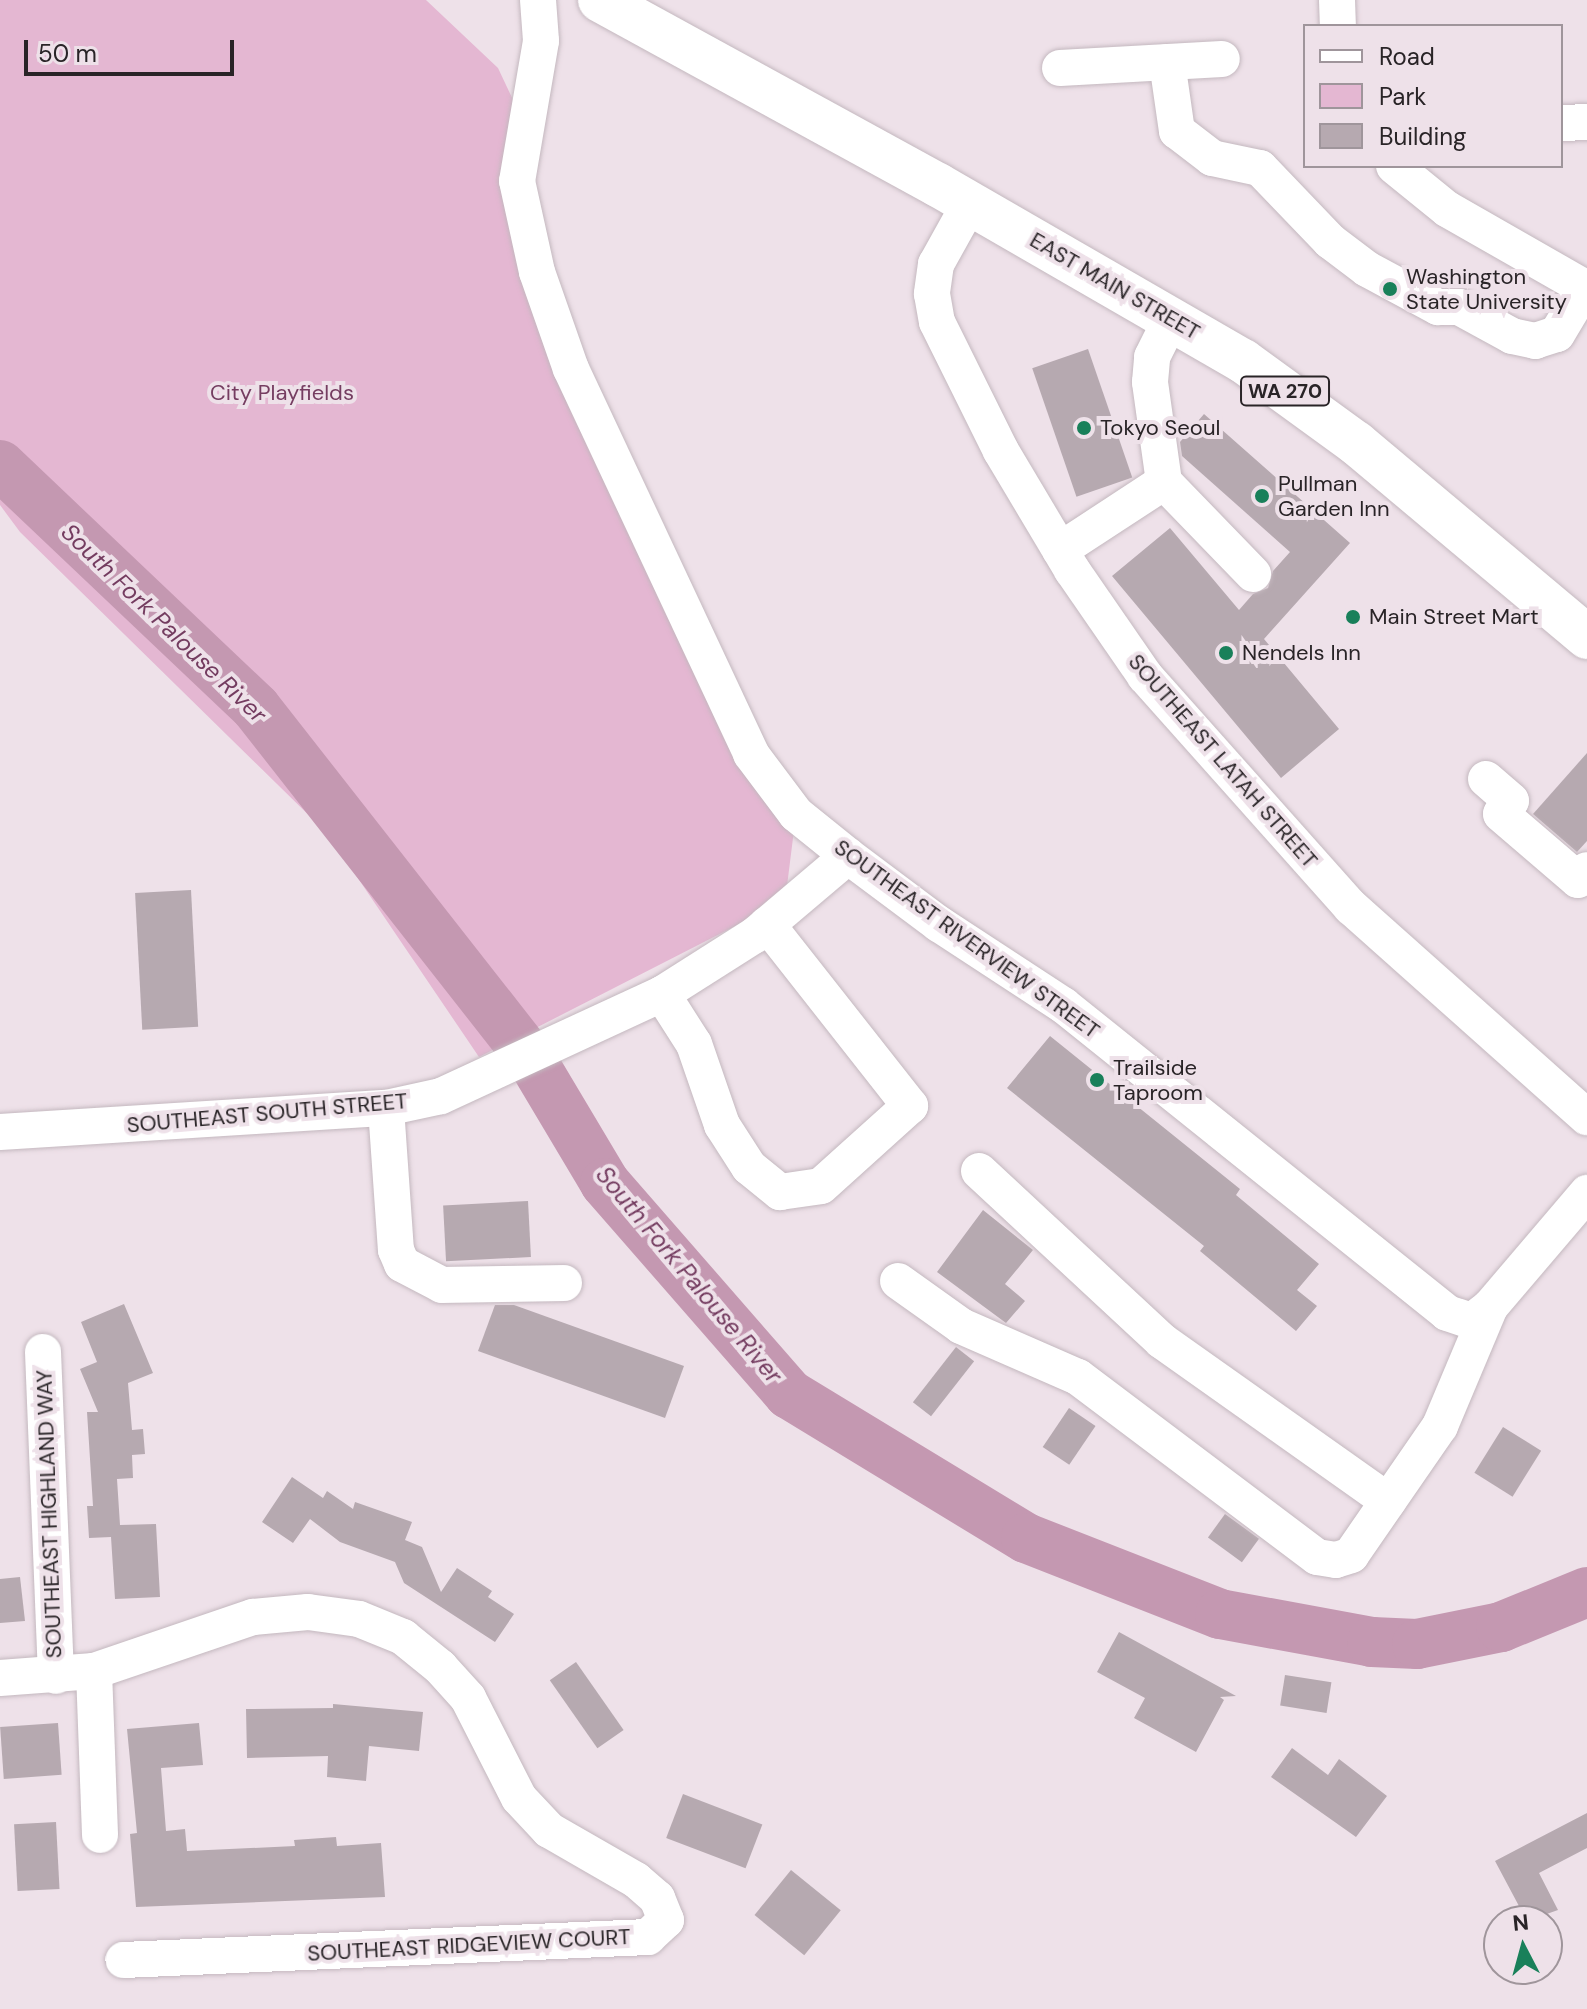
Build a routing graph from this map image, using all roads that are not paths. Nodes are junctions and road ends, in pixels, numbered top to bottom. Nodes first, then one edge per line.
1 (538, 0) edge
2 (600, 0) edge
3 (1337, 0) edge
4 (1338, 24) edge
5 (1222, 59) dead end
6 (1167, 62) junction
7 (1060, 68) dead end
8 (1587, 122) edge
9 (1563, 123) edge
10 (1396, 168) edge
11 (970, 203) junction
12 (1586, 288) edge
13 (1171, 319) junction
14 (1164, 482) junction
15 (1060, 550) junction
16 (1253, 574) dead end
17 (1581, 629) edge
18 (1486, 779) dead end
19 (848, 856) junction
20 (1587, 870) edge
21 (767, 924) junction
22 (662, 994) junction
23 (386, 1108) junction
24 (1587, 1117) edge
25 (0, 1132) edge
26 (979, 1171) dead end
27 (1587, 1193) edge
28 (898, 1281) dead end
29 (564, 1283) dead end
30 (1490, 1307) junction
31 (43, 1352) dead end
32 (1388, 1501) junction
33 (94, 1671) junction
34 (56, 1676) junction
35 (0, 1678) edge
36 (100, 1835) dead end
37 (124, 1960) dead end

1 - 19 street, SOUTHEAST RIVERVIEW STREET
2 - 11 main road, EAST MAIN STREET / WA 270
3 - 4 street
5 - 6 street
6 - 7 street
6 - 12 street
8 - 9 street
10 - 12 street
11 - 13 main road, EAST MAIN STREET / WA 270
11 - 15 street, SOUTHEAST LATAH STREET
13 - 14 street
13 - 17 main road, EAST MAIN STREET / WA 270
14 - 15 street
14 - 16 street
15 - 24 street, SOUTHEAST LATAH STREET
18 - 20 street
19 - 21 street, SOUTHEAST SOUTH STREET
19 - 30 street, SOUTHEAST RIVERVIEW STREET
21 - 22 street, SOUTHEAST SOUTH STREET
21 - 22 street
22 - 23 street, SOUTHEAST SOUTH STREET
23 - 25 street, SOUTHEAST SOUTH STREET
23 - 29 street
26 - 32 street
27 - 30 street
28 - 32 street
30 - 32 street
31 - 34 street, SOUTHEAST HIGHLAND WAY
33 - 34 street, SOUTHEAST RIDGEVIEW COURT
33 - 36 street
33 - 37 street, SOUTHEAST RIDGEVIEW COURT
34 - 35 street, SOUTHEAST RIDGEVIEW COURT

